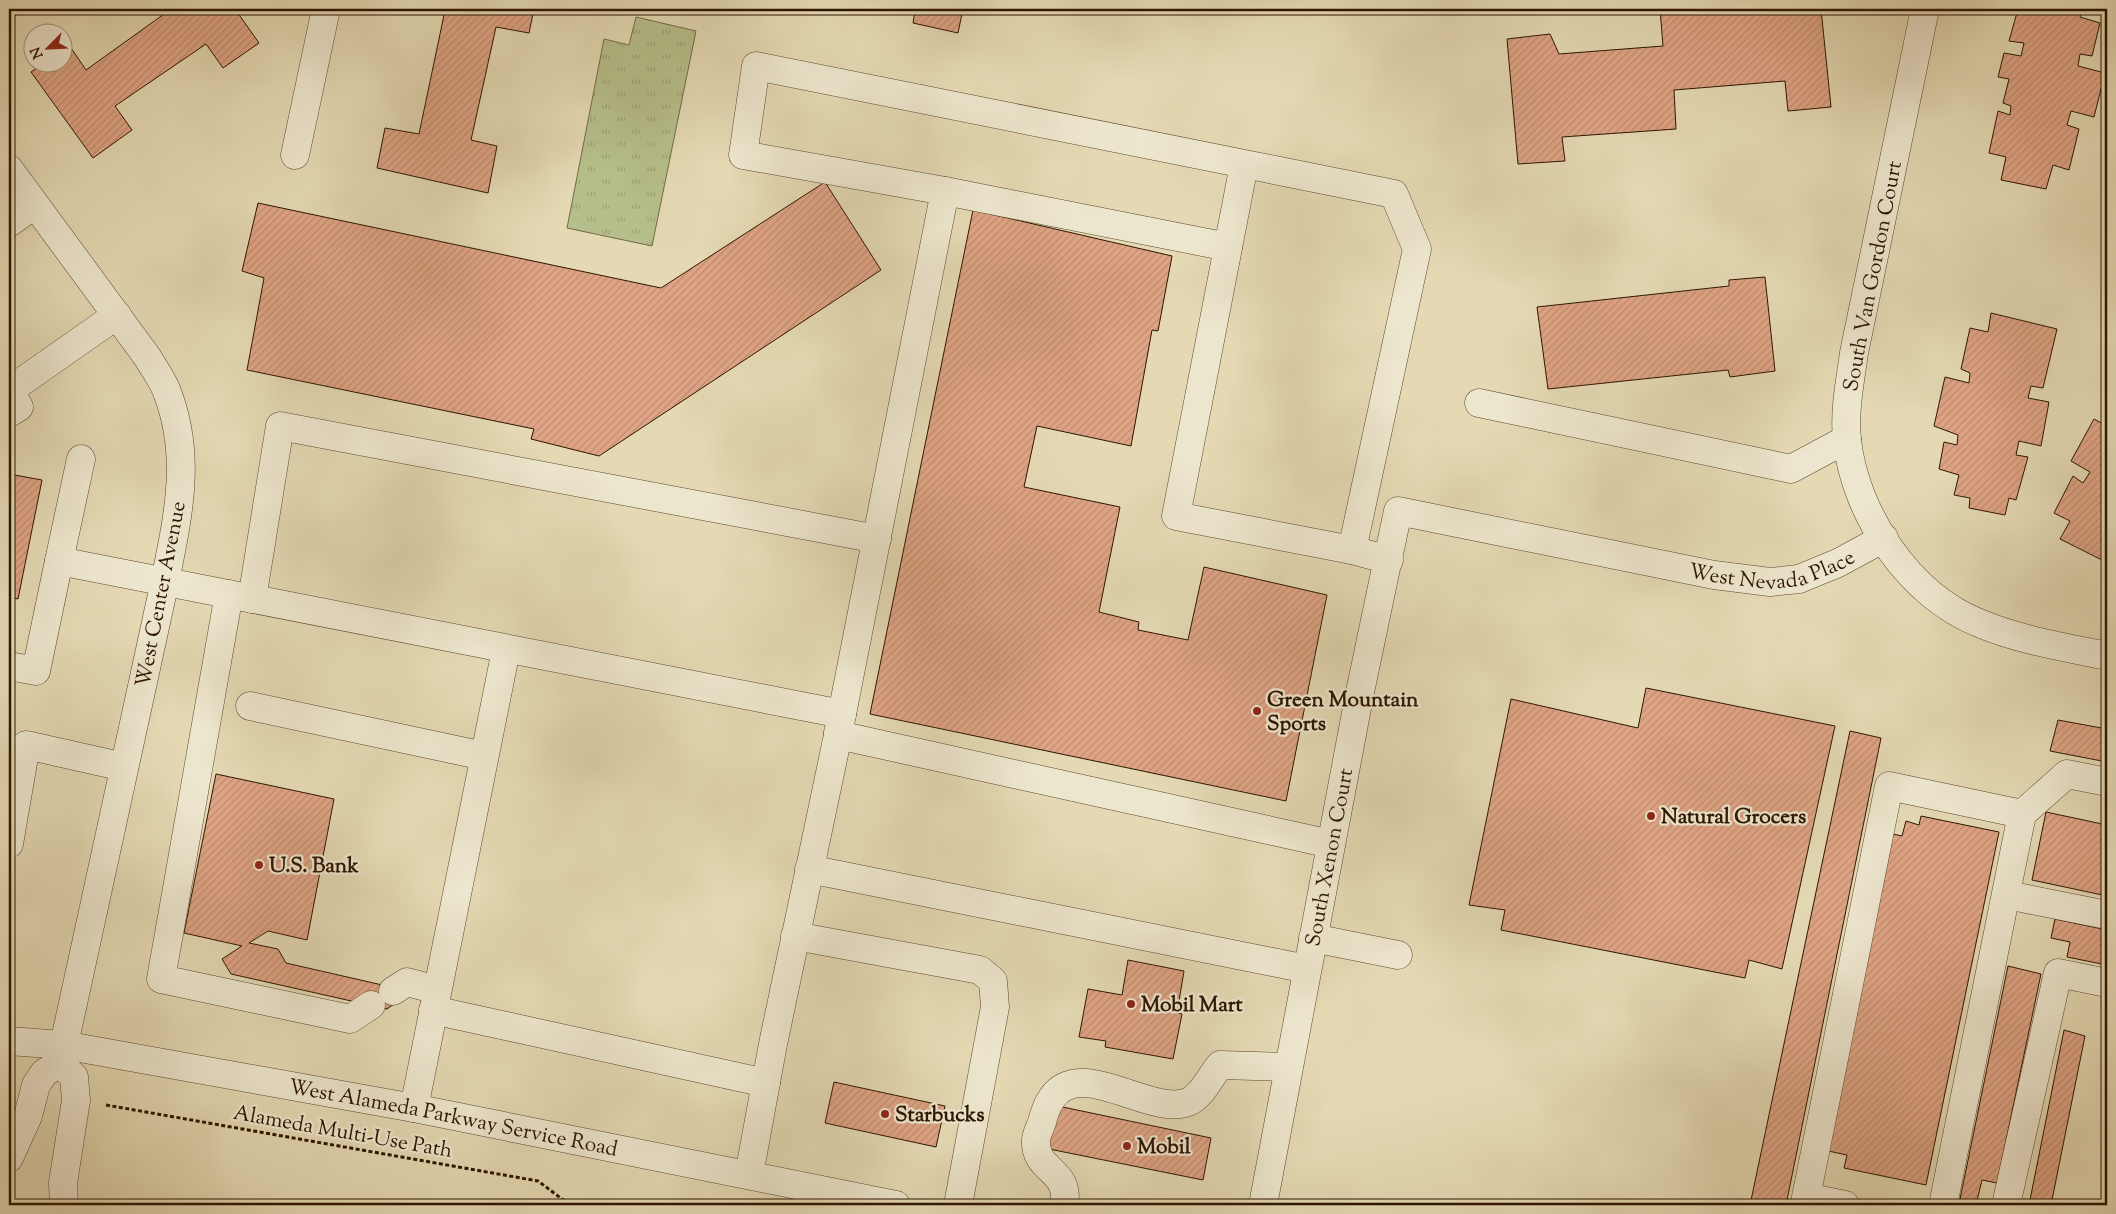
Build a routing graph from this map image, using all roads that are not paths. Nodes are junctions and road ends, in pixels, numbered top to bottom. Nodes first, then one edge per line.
1 (326, 9) edge
2 (1925, 9) edge
3 (295, 155) dead end
4 (1244, 164) junction
5 (9, 169) edge
6 (945, 191) junction
7 (34, 205) junction
8 (9, 223) edge
9 (1228, 247) junction
10 (117, 315) junction
11 (9, 398) edge
12 (1479, 403) dead end
13 (1847, 439) junction
14 (81, 460) dead end
15 (1398, 511) joint
16 (1884, 538) junction
17 (877, 539) junction
18 (1352, 550) junction
19 (1389, 560) junction
20 (59, 561) junction
21 (164, 581) junction
22 (241, 597) junction
23 (506, 650) junction
24 (2107, 656) edge
25 (9, 666) edge
26 (250, 706) dead end
27 (840, 725) junction
28 (484, 756) junction
29 (124, 767) junction
30 (2107, 782) edge
31 (2022, 814) junction
32 (9, 844) edge
33 (1331, 844) junction
34 (809, 869) junction
35 (2007, 895) junction
36 (2107, 915) edge
37 (795, 936) junction
38 (1313, 938) junction
39 (1398, 955) dead end
40 (1307, 969) junction
41 (2107, 983) edge
42 (435, 1000) junction
43 (9, 1041) edge
44 (62, 1054) junction
45 (1288, 1067) junction
46 (766, 1082) junction
47 (414, 1108) junction
48 (9, 1158) edge
49 (749, 1174) junction
50 (64, 1205) edge
51 (896, 1205) edge
52 (958, 1205) edge
53 (1064, 1205) edge
54 (1262, 1205) edge
55 (1845, 1205) edge
56 (1943, 1205) edge
57 (2006, 1205) edge

1 - 3 street
2 - 13 street, South Van Gordon Court
4 - 6 street
4 - 9 street
4 - 18 street
5 - 7 street, West Center Avenue
6 - 9 street
6 - 17 street
7 - 8 street
7 - 10 street, West Center Avenue
9 - 18 street
10 - 11 street
10 - 21 street, West Center Avenue
12 - 13 street
13 - 16 street, South Van Gordon Court
14 - 20 street
15 - 16 street, West Nevada Place
15 - 19 street, South Xenon Court
16 - 24 street, West Nevada Place
17 - 22 street
17 - 27 street
18 - 19 street
19 - 33 street, South Xenon Court
20 - 21 street
20 - 25 street
21 - 22 street
21 - 29 street, West Center Avenue
22 - 23 street
22 - 42 street
23 - 27 street
23 - 28 street
26 - 28 street
27 - 33 street
27 - 34 street
28 - 42 street
29 - 32 street
29 - 44 street, West Center Avenue
30 - 31 street
31 - 35 street
31 - 55 street
33 - 38 street, South Xenon Court
34 - 37 street
34 - 40 street
35 - 36 street
35 - 56 street
37 - 46 street
37 - 52 street
38 - 39 street
38 - 40 street, South Xenon Court
40 - 45 street, South Xenon Court
41 - 57 street
42 - 46 street
42 - 47 street
43 - 44 street, West Alameda Parkway Service Road
44 - 47 street, West Alameda Parkway Service Road
44 - 48 street
44 - 50 street
45 - 53 street
45 - 54 street, South Xenon Court
46 - 49 street
47 - 49 street, West Alameda Parkway Service Road
49 - 51 street, West Alameda Parkway Service Road

